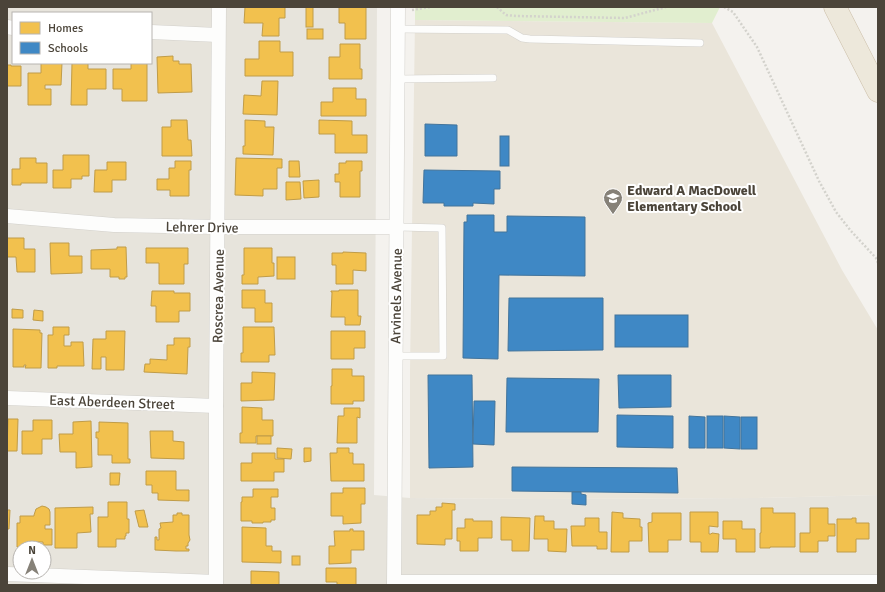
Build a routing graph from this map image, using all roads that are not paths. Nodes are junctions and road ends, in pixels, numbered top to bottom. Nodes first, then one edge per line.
1 (219, 7) edge
2 (834, 7) edge
3 (398, 9) edge
4 (398, 29) junction
5 (152, 32) edge
6 (218, 35) junction
7 (700, 44) dead end
8 (492, 78) dead end
9 (398, 79) junction
10 (878, 91) edge
11 (7, 216) edge
12 (218, 227) junction
13 (397, 227) junction
14 (395, 356) junction
15 (7, 398) edge
16 (216, 406) junction
17 (7, 574) edge
18 (878, 582) edge
19 (216, 583) edge
20 (394, 583) edge

1 - 6 street, Roscrea Avenue
2 - 10 highway
3 - 4 street, Arvinels Avenue
4 - 7 lane
4 - 9 street, Arvinels Avenue
5 - 6 street
6 - 12 street, Roscrea Avenue
8 - 9 lane
9 - 13 street, Arvinels Avenue
11 - 12 street, Lehrer Drive
12 - 13 street, Lehrer Drive
12 - 16 street, Roscrea Avenue
13 - 14 street, Arvinels Avenue
13 - 14 lane
14 - 20 street, Arvinels Avenue
15 - 16 street, East Aberdeen Street
16 - 19 street, Roscrea Avenue
17 - 19 street
18 - 20 street

